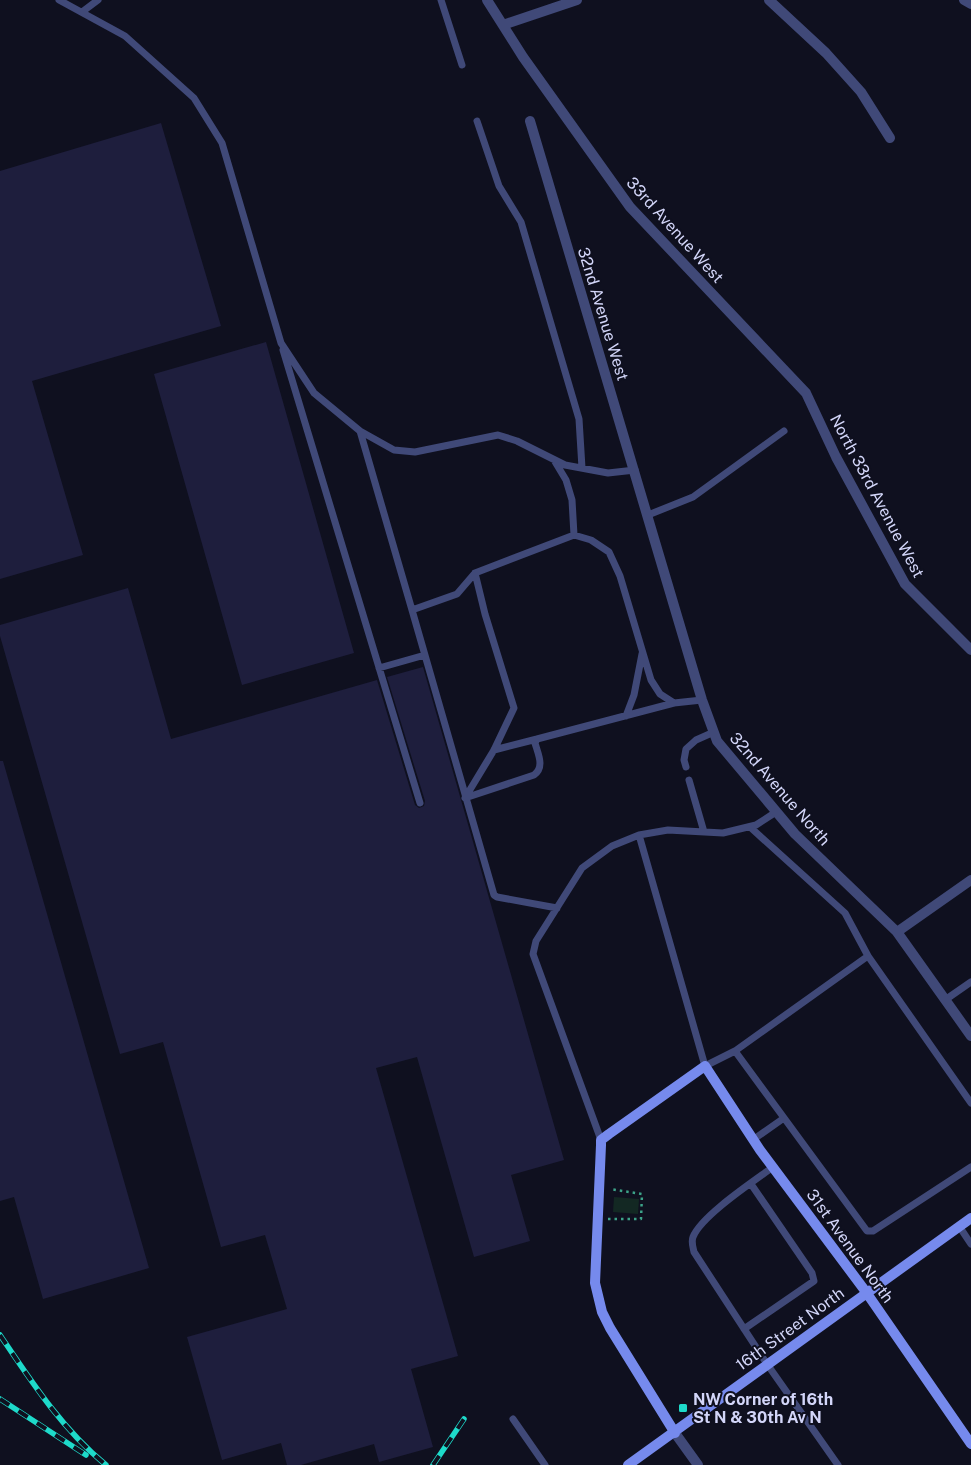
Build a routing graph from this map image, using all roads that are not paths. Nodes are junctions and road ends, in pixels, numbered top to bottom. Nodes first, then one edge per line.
1 (59, 0) edge
2 (98, 0) edge
3 (441, 0) edge
4 (487, 0) edge
5 (576, 0) edge
6 (768, 0) edge
7 (964, 0) edge
8 (971, 4) edge
9 (82, 12) junction
10 (503, 25) junction
11 (462, 65) dead end
12 (477, 120) dead end
13 (530, 121) dead end
14 (890, 138) dead end
15 (281, 343) junction
16 (806, 393) joint
17 (360, 431) junction
18 (784, 431) dead end
19 (554, 459) junction
20 (582, 468) junction
21 (635, 470) junction
22 (648, 515) junction
23 (574, 535) junction
24 (474, 573) junction
25 (412, 610) junction
26 (642, 650) junction
27 (971, 650) edge
28 (424, 655) junction
29 (379, 668) junction
30 (702, 700) junction
31 (674, 703) junction
32 (626, 716) junction
33 (714, 732) junction
34 (537, 739) junction
35 (494, 750) junction
36 (686, 767) dead end
37 (689, 780) dead end
38 (466, 798) junction
39 (420, 803) dead end
40 (776, 812) junction
41 (750, 827) junction
42 (704, 832) junction
43 (640, 835) junction
44 (971, 880) edge
45 (557, 908) junction
46 (897, 932) junction
47 (868, 956) junction
48 (971, 982) edge
49 (945, 1000) junction
50 (971, 1036) edge
51 (735, 1051) junction
52 (705, 1066) junction
53 (971, 1103) edge
54 (784, 1118) junction
55 (601, 1140) junction
56 (754, 1140) junction
57 (971, 1167) edge
58 (774, 1168) junction
59 (751, 1184) junction
60 (971, 1218) edge
61 (959, 1226) junction
62 (971, 1244) edge
63 (866, 1292) junction
64 (744, 1329) junction
65 (768, 1364) junction
66 (513, 1420) dead end
67 (675, 1433) junction
68 (971, 1444) edge
69 (545, 1465) edge
70 (628, 1465) edge
71 (698, 1465) edge
72 (838, 1465) edge

1 - 9 lane
2 - 9 lane
3 - 11 lane
4 - 10 street, 33rd Avenue West
5 - 10 street
6 - 14 street
7 - 8 street
9 - 15 lane
10 - 16 street, 33rd Avenue West
12 - 20 lane
13 - 21 street, 32nd Avenue West
15 - 17 lane
15 - 29 lane
16 - 27 street, North 33rd Avenue West
17 - 19 lane
17 - 25 lane
18 - 22 lane
19 - 20 lane
19 - 23 lane
20 - 21 lane
21 - 22 street, 32nd Avenue West
22 - 30 street, 32nd Avenue North
23 - 24 lane
23 - 26 lane
24 - 25 lane
24 - 35 lane
25 - 28 lane
26 - 31 lane
26 - 32 lane
28 - 29 lane
28 - 38 lane
29 - 39 lane
30 - 31 lane
30 - 33 street, 32nd Avenue North
31 - 32 lane
32 - 34 lane
33 - 36 lane
33 - 40 street, 32nd Avenue North
34 - 35 lane
34 - 38 lane
35 - 38 lane
37 - 42 lane
38 - 45 lane
40 - 41 lane
40 - 46 street, 32nd Avenue North
41 - 42 lane
41 - 47 lane
42 - 43 lane
43 - 45 lane
43 - 52 lane
44 - 46 street
45 - 55 lane
46 - 49 street, 32nd Avenue North
47 - 51 lane
47 - 53 lane
48 - 49 lane
49 - 50 street, 32nd Avenue North
51 - 52 lane
51 - 54 lane
52 - 55 street
52 - 56 street, 31st Avenue North
54 - 56 lane
54 - 57 lane
55 - 67 street
56 - 58 street, 31st Avenue North
58 - 59 lane
58 - 63 street, 31st Avenue North
59 - 64 lane
59 - 64 lane
60 - 61 street, 16th Street North
61 - 62 lane
61 - 63 street, 16th Street North
63 - 65 street, 16th Street North
63 - 68 street, 31st Avenue North
64 - 65 lane
65 - 67 street, 16th Street North
65 - 72 lane
66 - 69 lane
67 - 70 street, 16th Street North
67 - 71 street

